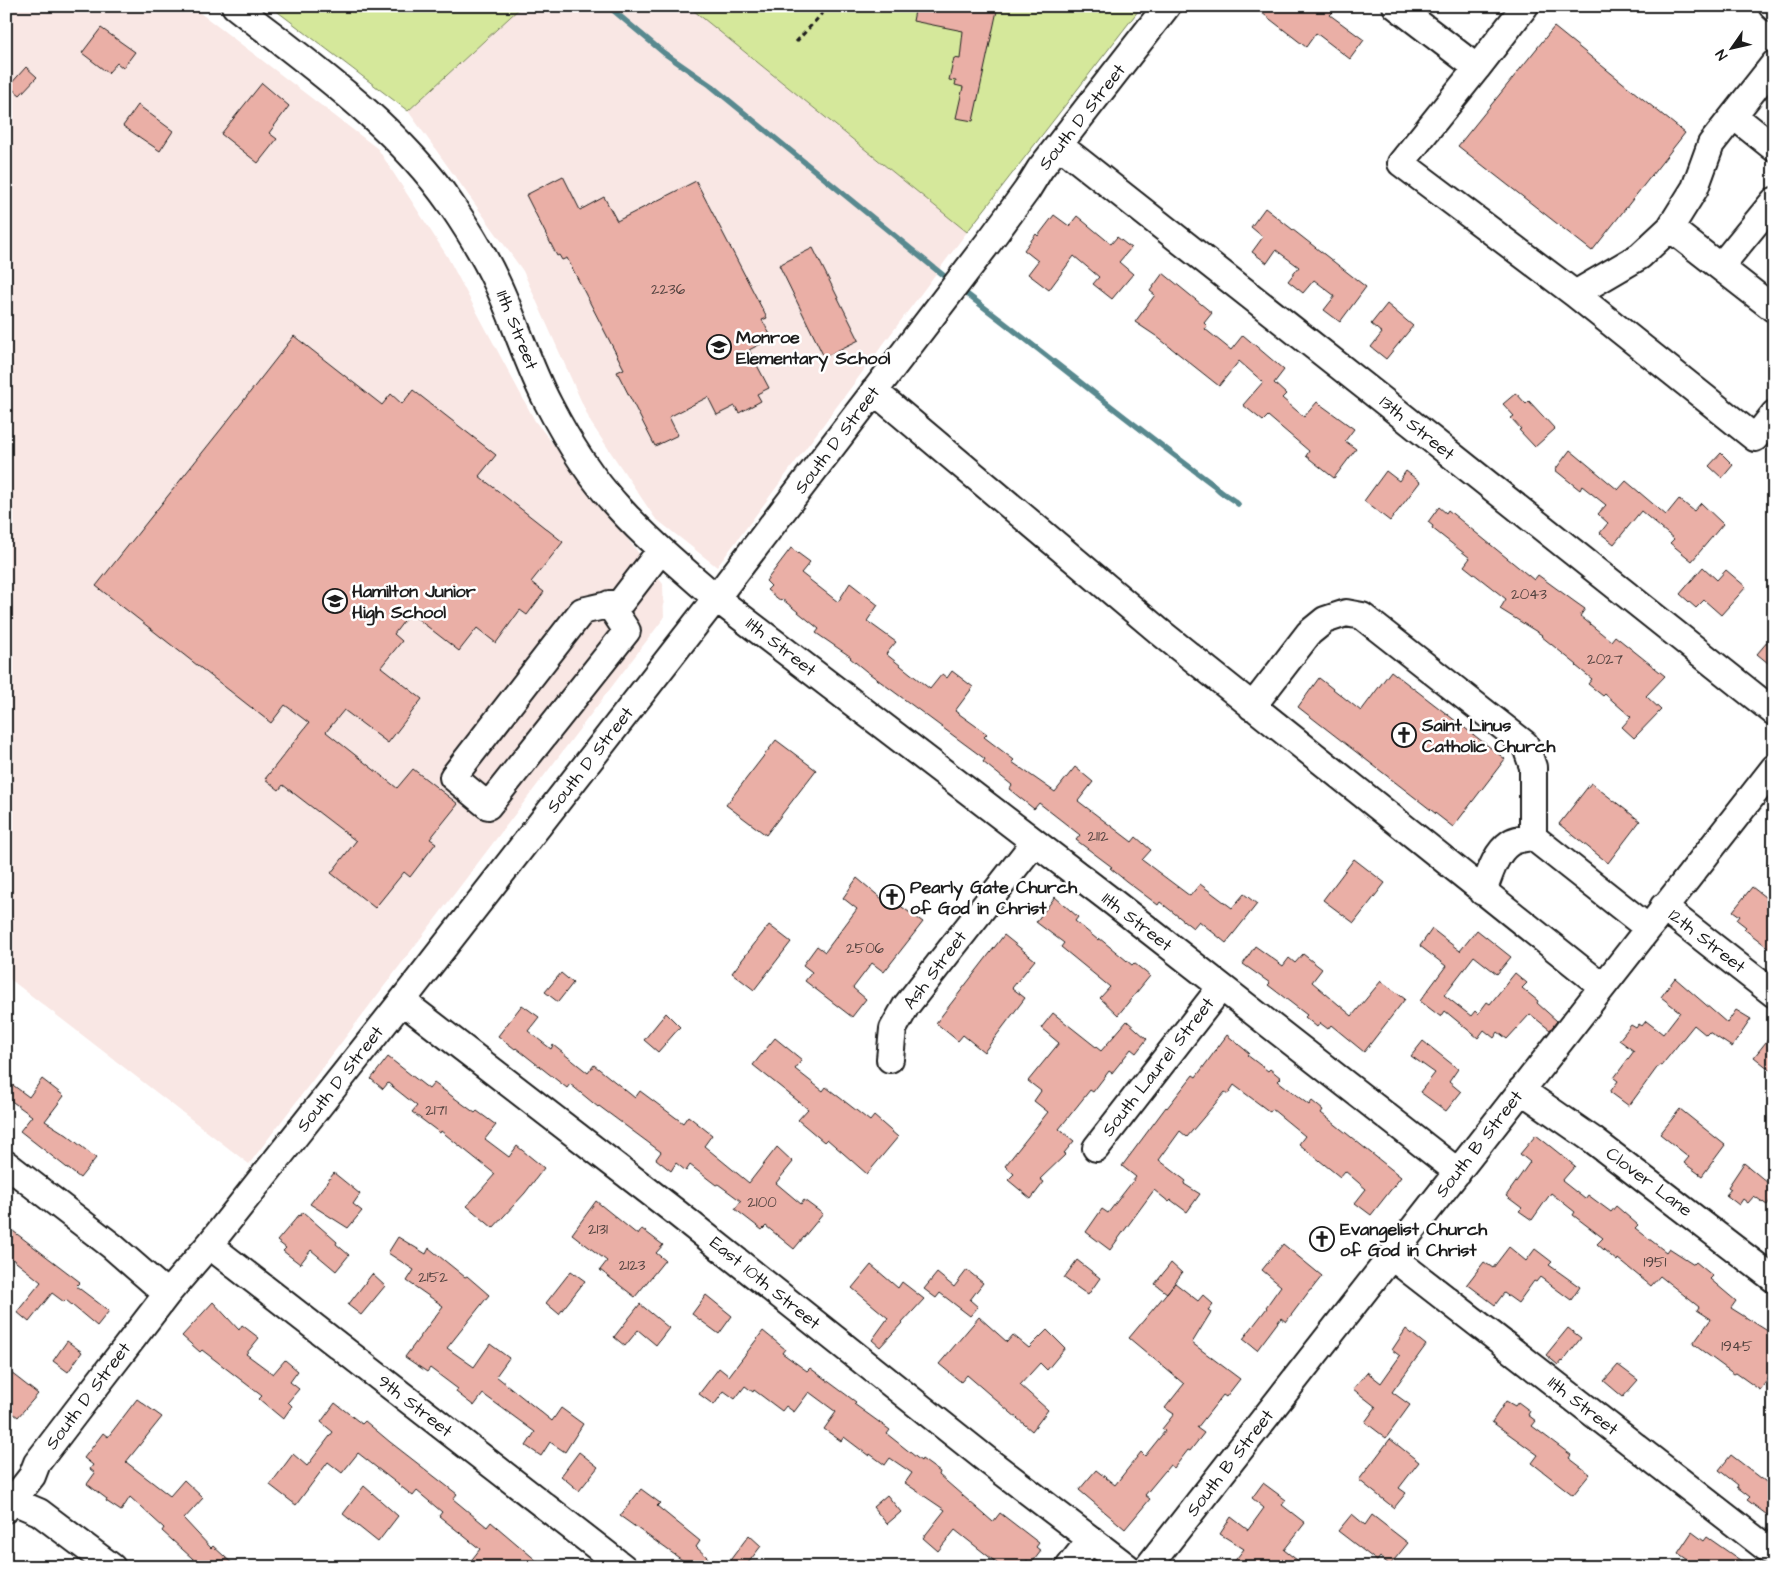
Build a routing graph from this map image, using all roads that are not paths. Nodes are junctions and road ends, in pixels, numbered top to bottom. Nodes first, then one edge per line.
1 (235, 6) edge
2 (1168, 6) edge
3 (1396, 6) edge
4 (1525, 6) edge
5 (1774, 64) edge
6 (1477, 68) junction
7 (1734, 116) junction
8 (1059, 145) junction
9 (1774, 148) edge
10 (1774, 201) edge
11 (1674, 222) junction
12 (1724, 261) junction
13 (1774, 292) edge
14 (1575, 294) junction
15 (1774, 309) edge
16 (874, 392) junction
17 (1774, 414) edge
18 (661, 550) junction
19 (716, 598) junction
20 (609, 604) junction
21 (1252, 707) junction
22 (1774, 712) edge
23 (1774, 768) edge
24 (1533, 837) junction
25 (1034, 843) junction
26 (1483, 892) junction
27 (1663, 907) junction
28 (1648, 928) junction
29 (1602, 986) junction
30 (1221, 987) junction
31 (1774, 994) edge
32 (402, 1001) junction
33 (890, 1059) dead end
34 (1521, 1090) junction
35 (1096, 1148) dead end
36 (6, 1164) edge
37 (1458, 1172) junction
38 (208, 1245) junction
39 (1392, 1257) junction
40 (1774, 1279) edge
41 (167, 1294) junction
42 (8, 1502) edge
43 (1091, 1539) junction
44 (1774, 1554) edge
45 (112, 1567) edge
46 (622, 1567) edge
47 (1069, 1567) edge
48 (1127, 1567) edge
49 (1148, 1567) edge

1 - 18 street, 11th Street
2 - 8 street, South D Street
3 - 6 street
4 - 6 street
5 - 7 street
6 - 14 street
7 - 9 street
7 - 11 street
8 - 16 street, South D Street
8 - 22 street, 13th Street
10 - 12 street
11 - 12 street
11 - 14 street
12 - 13 street
12 - 15 street
14 - 17 street
16 - 19 street, South D Street
16 - 21 street
18 - 19 street, 11th Street
18 - 20 street
19 - 25 street, 11th Street
19 - 32 street, South D Street
20 - 20 street
21 - 24 street
21 - 26 street
23 - 27 street, South B Street
24 - 26 street
24 - 28 street
25 - 30 street, 11th Street
25 - 33 street, Ash Street
26 - 29 street
27 - 28 street, South B Street
27 - 31 street, 12th Street
28 - 29 street, South B Street
29 - 34 street, South B Street
30 - 35 street, South Laurel Street
30 - 37 street, 11th Street
32 - 38 street, South D Street
32 - 43 street, East 10th Street
34 - 37 street, South B Street
34 - 40 street, Clover Lane
36 - 41 street
37 - 39 street, South B Street
38 - 41 street, South D Street
38 - 46 street, 9th Street
39 - 44 street, 11th Street
39 - 49 street, South B Street
41 - 42 street, South D Street
42 - 45 street
43 - 47 street
43 - 48 street, East 10th Street

